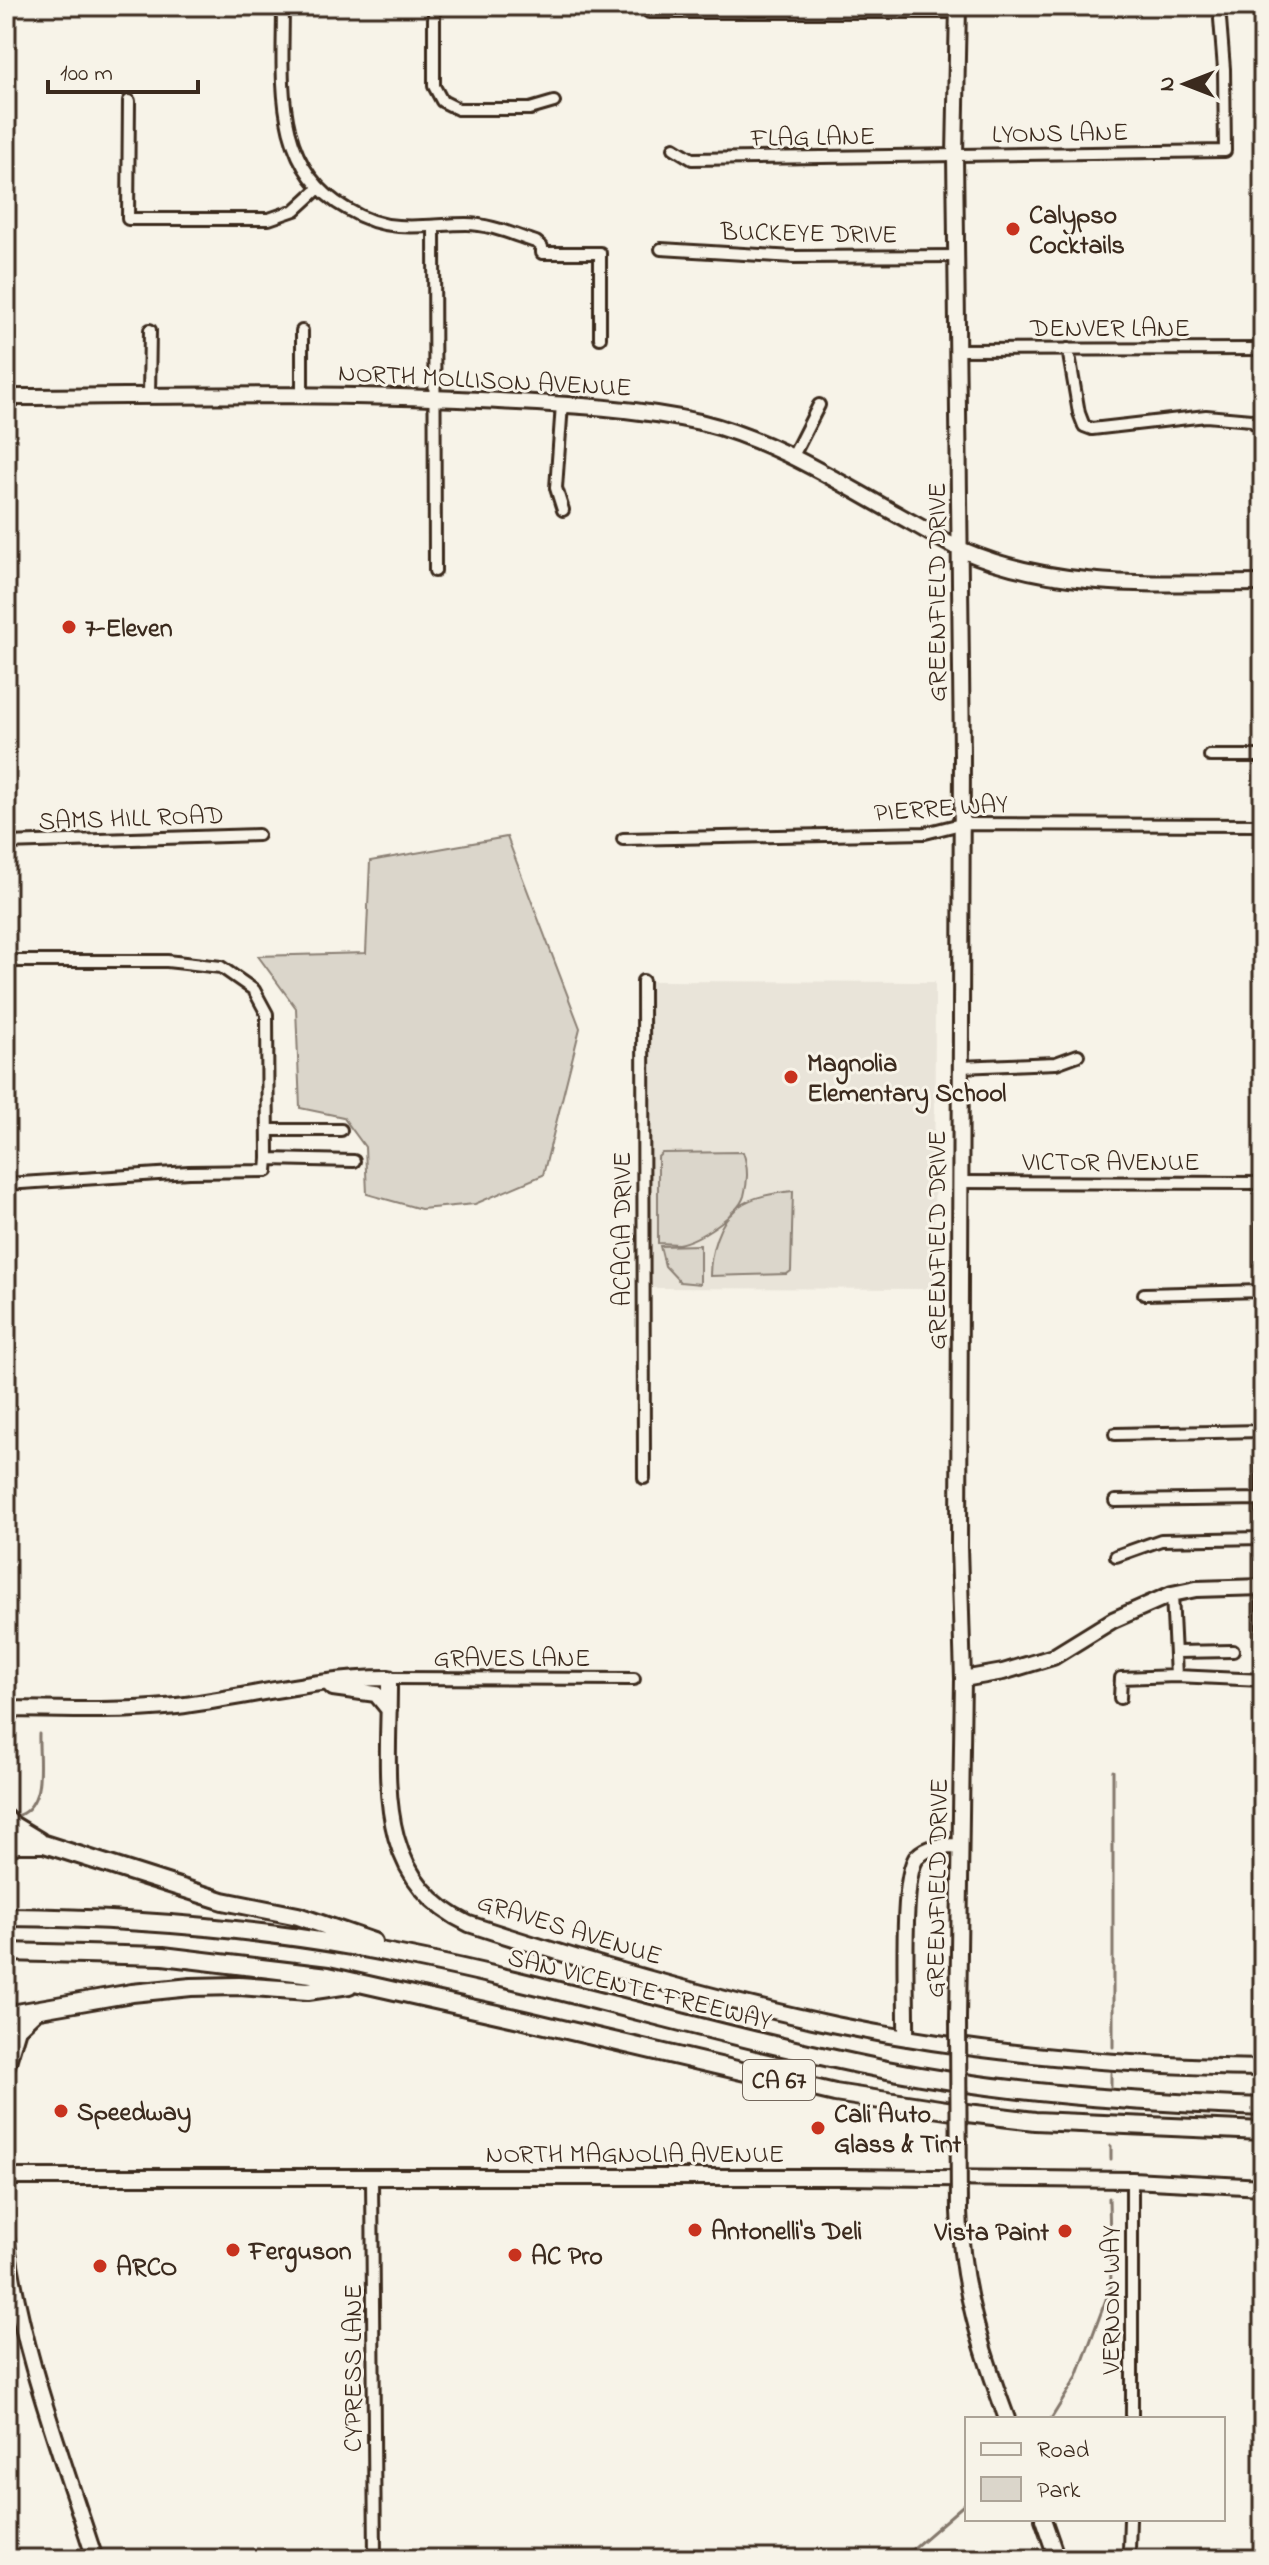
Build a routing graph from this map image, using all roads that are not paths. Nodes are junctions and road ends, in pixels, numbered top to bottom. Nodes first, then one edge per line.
1 (283, 6) edge
2 (434, 6) edge
3 (649, 9) edge
4 (958, 9) edge
5 (1220, 19) dead end
6 (129, 101) dead end
7 (554, 102) dead end
8 (674, 148) dead end
9 (955, 155) junction
10 (319, 188) junction
11 (434, 226) junction
12 (661, 249) dead end
13 (957, 256) junction
14 (150, 330) dead end
15 (302, 331) dead end
16 (600, 338) dead end
17 (1068, 349) junction
18 (1263, 349) edge
19 (957, 350) junction
20 (302, 395) junction
21 (149, 396) junction
22 (6, 397) edge
23 (435, 398) junction
24 (562, 404) junction
25 (819, 405) dead end
26 (1263, 430) edge
27 (792, 458) junction
28 (563, 510) dead end
29 (960, 549) junction
30 (435, 571) dead end
31 (1263, 583) edge
32 (1210, 756) dead end
33 (1263, 756) edge
34 (961, 824) junction
35 (1263, 825) edge
36 (258, 835) dead end
37 (623, 839) dead end
38 (6, 843) edge
39 (6, 961) edge
40 (643, 981) dead end
41 (1078, 1055) dead end
42 (960, 1067) junction
43 (268, 1130) junction
44 (341, 1130) dead end
45 (268, 1159) junction
46 (354, 1161) dead end
47 (959, 1182) junction
48 (1263, 1183) edge
49 (6, 1184) edge
50 (1262, 1291) edge
51 (1144, 1294) dead end
52 (1263, 1300) edge
53 (1263, 1360) edge
54 (1263, 1400) edge
55 (1262, 1431) edge
56 (1115, 1434) dead end
57 (1263, 1462) edge
58 (644, 1478) dead end
59 (1263, 1499) edge
60 (1115, 1501) dead end
61 (1262, 1538) edge
62 (1116, 1556) dead end
63 (1263, 1587) edge
64 (1172, 1594) junction
65 (1233, 1651) dead end
66 (1176, 1652) junction
67 (1176, 1676) junction
68 (389, 1678) junction
69 (634, 1679) dead end
70 (963, 1679) junction
71 (1262, 1680) edge
72 (326, 1681) junction
73 (1120, 1698) dead end
74 (6, 1709) edge
75 (389, 1710) junction
76 (1262, 1721) edge
77 (6, 1819) edge
78 (44, 1844) junction
79 (959, 1846) junction
80 (6, 1849) edge
81 (6, 1917) edge
82 (6, 1952) edge
83 (427, 1962) junction
84 (361, 1984) junction
85 (36, 2010) junction
86 (6, 2011) edge
87 (906, 2038) junction
88 (6, 2065) edge
89 (1263, 2068) edge
90 (1263, 2107) edge
91 (1204, 2130) junction
92 (1263, 2131) edge
93 (1263, 2143) edge
94 (6, 2177) edge
95 (372, 2177) junction
96 (1132, 2180) junction
97 (1263, 2187) edge
98 (6, 2237) edge
99 (1006, 2417) edge
100 (1132, 2417) edge
101 (1044, 2521) edge
102 (1130, 2521) edge
103 (6, 2559) edge
104 (95, 2559) edge
105 (375, 2559) edge
106 (1057, 2559) edge
107 (1126, 2559) edge

1 - 10 street
2 - 7 street
3 - 4 street
4 - 9 main road, GREENFIELD DRIVE
5 - 9 street, LYONS LANE
6 - 10 street
8 - 9 street, FLAG LANE
9 - 13 main road, GREENFIELD DRIVE
10 - 11 street
11 - 16 street
11 - 23 street
12 - 13 street, BUCKEYE DRIVE
13 - 19 main road, GREENFIELD DRIVE
14 - 21 street
15 - 20 street
17 - 18 street, DENVER LANE
17 - 19 street, DENVER LANE
17 - 26 street
19 - 29 main road, GREENFIELD DRIVE
20 - 21 main road, NORTH MOLLISON AVENUE
20 - 23 main road, NORTH MOLLISON AVENUE
21 - 22 main road, NORTH MOLLISON AVENUE
23 - 24 main road, NORTH MOLLISON AVENUE
23 - 30 street
24 - 27 main road, NORTH MOLLISON AVENUE
24 - 28 street
25 - 27 street
27 - 29 main road, NORTH MOLLISON AVENUE
29 - 31 main road, NORTH MOLLISON AVENUE
29 - 34 main road, GREENFIELD DRIVE
32 - 33 street
34 - 35 street, PIERRE WAY
34 - 37 street, PIERRE WAY
34 - 42 main road, GREENFIELD DRIVE
36 - 38 street, SAMS HILL ROAD
39 - 43 street
40 - 58 street, ACACIA DRIVE
41 - 42 street
42 - 47 main road, GREENFIELD DRIVE
43 - 44 street
43 - 45 street
45 - 46 street
45 - 49 street
47 - 48 street, VICTOR AVENUE
47 - 70 main road, GREENFIELD DRIVE
48 - 50 street
50 - 51 street
50 - 52 street
52 - 53 street
53 - 54 street
54 - 55 street
55 - 56 street
55 - 57 street
57 - 59 street
59 - 60 street
59 - 61 street
61 - 62 street
61 - 63 street
63 - 64 main road
63 - 71 street
64 - 66 street
64 - 70 main road
65 - 66 street
66 - 67 street
67 - 71 street
67 - 73 street
68 - 69 street, GRAVES LANE
68 - 72 main road
68 - 75 main road, GRAVES AVENUE
70 - 79 main road, GREENFIELD DRIVE
71 - 76 street
72 - 74 main road
72 - 75 main road
75 - 87 main road, GRAVES AVENUE
76 - 89 street
77 - 78 highway
78 - 80 highway
78 - 83 highway
79 - 87 main road
79 - 99 main road, GREENFIELD DRIVE, bridge
81 - 83 highway, SAN VICENTE FREEWAY / CA 67
82 - 84 highway, CA 67
83 - 90 highway, SAN VICENTE FREEWAY / CA 67
84 - 85 highway
84 - 91 highway, CA 67
85 - 86 highway
85 - 88 highway
87 - 89 main road, GRAVES AVENUE
91 - 92 highway, CA 67
91 - 93 highway
94 - 95 main road, NORTH MAGNOLIA AVENUE
95 - 96 main road, NORTH MAGNOLIA AVENUE
95 - 105 street, CYPRESS LANE
96 - 97 main road, NORTH MAGNOLIA AVENUE
96 - 100 street, VERNON WAY
98 - 104 main road
101 - 106 main road
102 - 107 street
103 - 104 street

